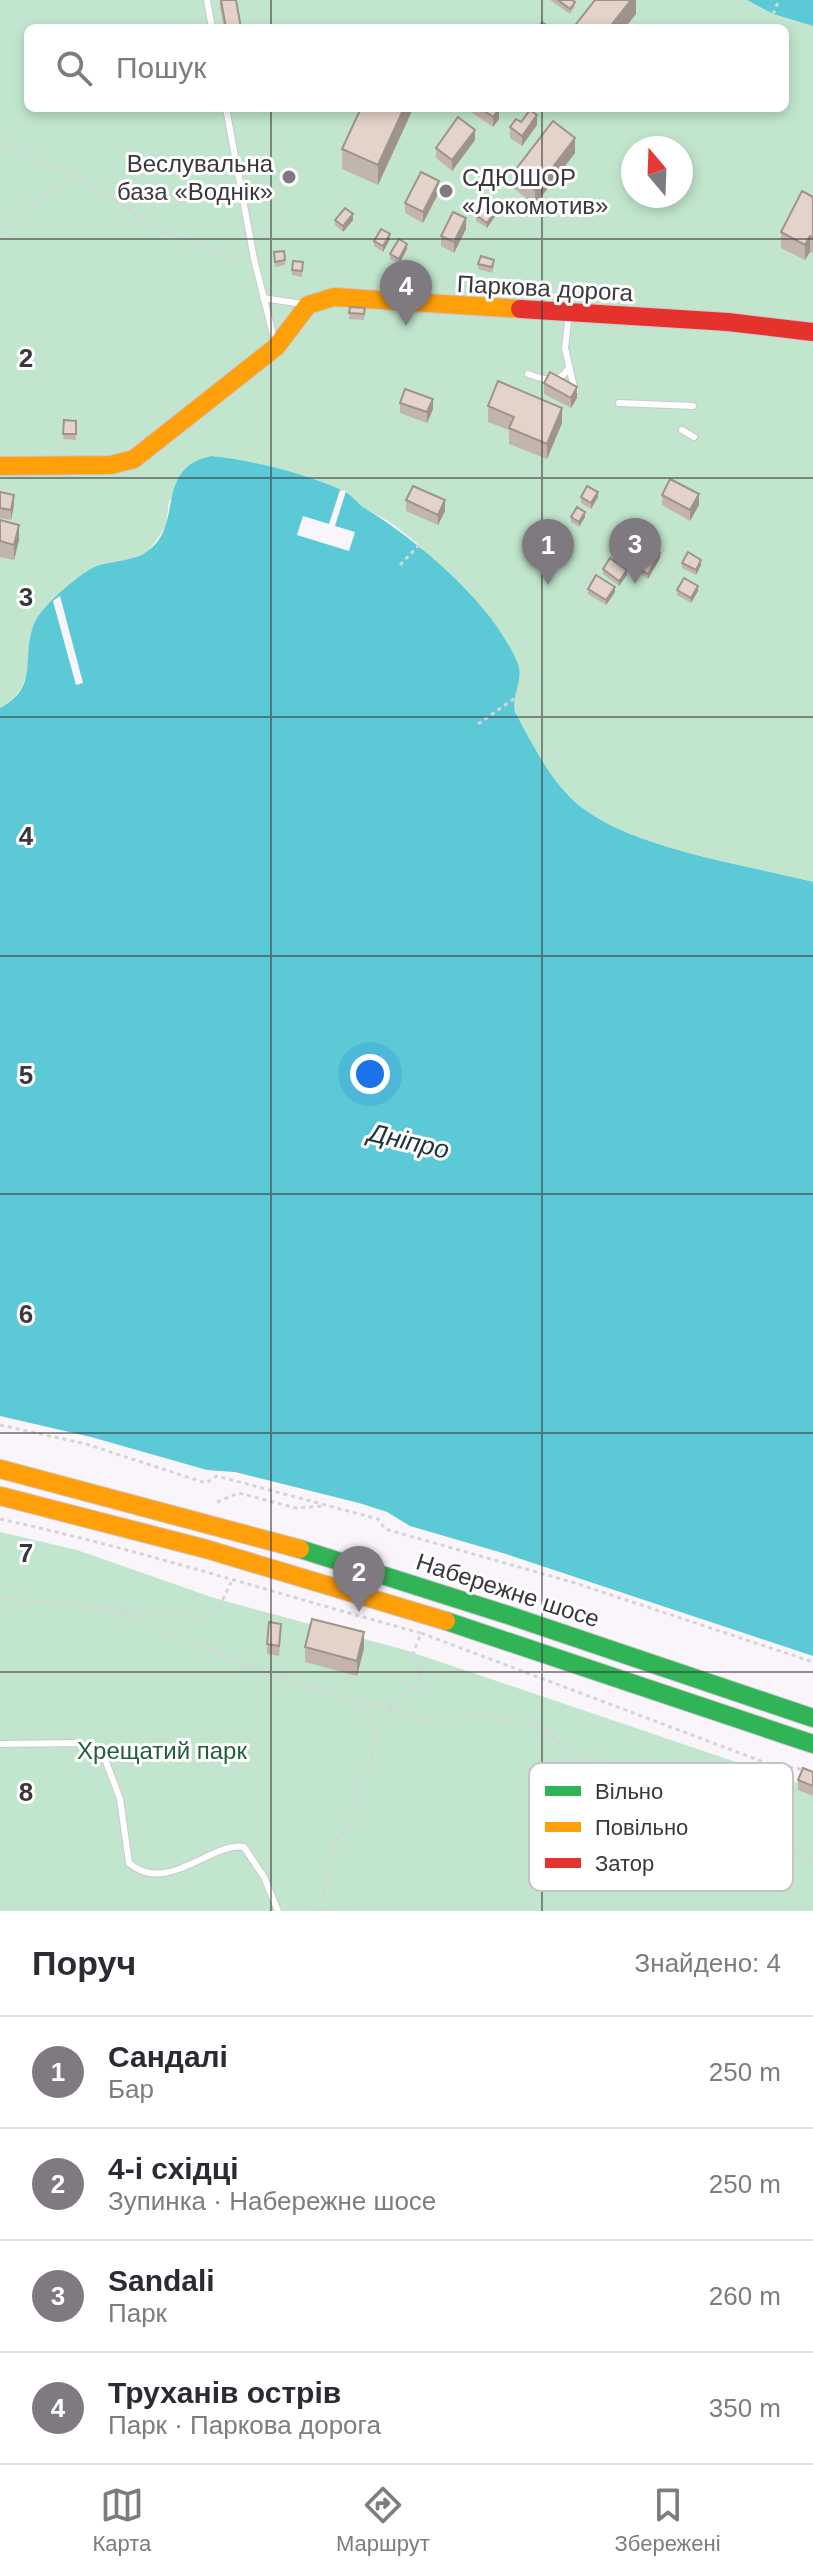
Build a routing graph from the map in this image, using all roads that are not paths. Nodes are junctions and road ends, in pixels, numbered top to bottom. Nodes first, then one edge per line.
1 (207, 0) edge
2 (211, 24) edge
3 (227, 112) edge
4 (263, 298) junction
5 (308, 305) junction
6 (569, 313) junction
7 (813, 332) edge
8 (276, 347) junction
9 (568, 369) junction
10 (528, 374) dead end
11 (576, 395) edge
12 (619, 403) dead end
13 (693, 406) dead end
14 (682, 430) dead end
15 (694, 437) dead end
16 (0, 466) edge
17 (0, 1469) edge
18 (0, 1496) edge
19 (813, 1718) edge
20 (0, 1744) edge
21 (813, 1744) edge
22 (278, 1911) edge

1 - 2 lane
3 - 4 lane
4 - 5 lane
4 - 8 lane
5 - 6 main road, Паркова дорога
5 - 8 main road
6 - 7 main road, Паркова дорога
6 - 9 lane
8 - 16 main road
9 - 10 lane
9 - 11 lane
12 - 13 lane
14 - 15 lane
17 - 19 main road, Набережне шосе
18 - 21 main road, Набережне шосе
20 - 22 lane

